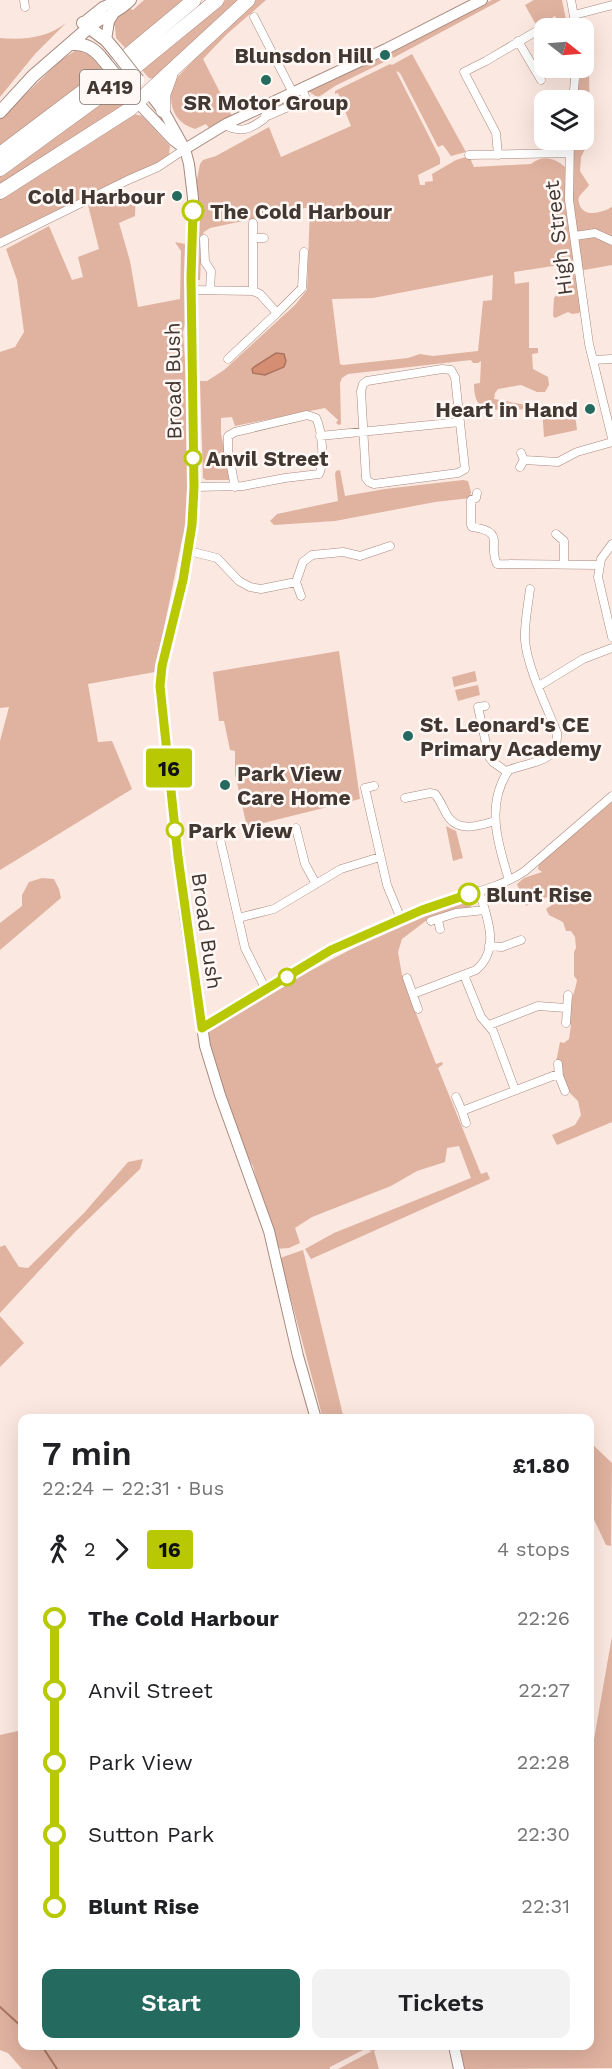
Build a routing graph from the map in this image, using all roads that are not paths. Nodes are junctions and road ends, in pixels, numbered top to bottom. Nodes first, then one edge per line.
1 (119, 0) edge
2 (131, 0) edge
3 (194, 0) edge
4 (217, 0) edge
5 (248, 0) edge
6 (482, 0) edge
7 (571, 0) edge
8 (612, 5) edge
9 (114, 13) junction
10 (574, 15) junction
11 (254, 17) dead end
12 (574, 18) edge
13 (86, 26) junction
14 (534, 32) edge
15 (106, 40) junction
16 (518, 41) junction
17 (71, 44) junction
18 (102, 57) junction
19 (172, 71) junction
20 (33, 76) junction
21 (541, 80) dead end
22 (297, 91) junction
23 (149, 93) junction
24 (138, 103) junction
25 (266, 105) junction
26 (163, 110) junction
27 (0, 112) edge
28 (265, 117) junction
29 (224, 125) junction
30 (185, 149) junction
31 (569, 150) edge
32 (569, 153) junction
33 (0, 154) edge
34 (469, 154) dead end
35 (498, 155) junction
36 (0, 169) edge
37 (0, 192) edge
38 (253, 223) dead end
39 (575, 236) junction
40 (253, 238) junction
41 (264, 238) dead end
42 (204, 239) dead end
43 (612, 241) edge
44 (0, 243) edge
45 (304, 252) dead end
46 (191, 290) junction
47 (210, 291) junction
48 (253, 291) junction
49 (277, 313) junction
50 (228, 359) dead end
51 (612, 359) edge
52 (593, 360) junction
53 (460, 422) junction
54 (363, 431) junction
55 (320, 436) junction
56 (612, 440) edge
57 (521, 460) dead end
58 (194, 487) junction
59 (235, 487) junction
60 (477, 493) dead end
61 (556, 534) dead end
62 (612, 544) edge
63 (390, 546) dead end
64 (189, 551) junction
65 (564, 564) junction
66 (599, 565) junction
67 (296, 582) junction
68 (530, 589) dead end
69 (301, 596) dead end
70 (612, 637) edge
71 (612, 648) edge
72 (539, 686) junction
73 (485, 706) dead end
74 (507, 772) junction
75 (374, 786) dead end
76 (612, 796) edge
77 (405, 798) dead end
78 (495, 821) junction
79 (296, 828) dead end
80 (307, 836) dead end
81 (298, 838) junction
82 (221, 843) dead end
83 (234, 855) dead end
84 (380, 857) junction
85 (225, 858) junction
86 (509, 880) junction
87 (316, 884) junction
88 (479, 891) junction
89 (485, 910) junction
90 (238, 918) junction
91 (401, 919) junction
92 (440, 930) dead end
93 (521, 940) dead end
94 (489, 946) junction
95 (464, 975) junction
96 (407, 978) dead end
97 (266, 990) junction
98 (413, 994) junction
99 (568, 995) dead end
100 (566, 1008) junction
101 (418, 1009) dead end
102 (566, 1023) dead end
103 (489, 1025) junction
104 (202, 1028) junction
105 (558, 1064) dead end
106 (558, 1074) junction
107 (515, 1090) junction
108 (565, 1091) dead end
109 (456, 1097) dead end
110 (462, 1111) junction
111 (466, 1123) dead end
112 (315, 1414) edge
113 (455, 2050) edge
114 (459, 2069) edge

1 - 13 main road
2 - 9 main road
3 - 33 highway, A419
4 - 36 highway, A419
5 - 19 highway, A419
6 - 22 main road
7 - 10 street
8 - 10 street
9 - 13 main road
9 - 15 main road
10 - 12 street
11 - 22 street
13 - 15 main road
13 - 17 main road
13 - 18 main road
13 - 20 main road
14 - 16 street
15 - 23 main road, bridge
16 - 21 street
16 - 35 street
17 - 18 main road
17 - 20 main road
18 - 24 main road, bridge
19 - 23 highway, A419
19 - 26 highway, A419
20 - 27 main road
22 - 25 main road
22 - 28 street
23 - 24 highway
23 - 26 main road, Broad Bush
24 - 30 main road
24 - 37 highway, A419
25 - 28 street
25 - 29 main road
26 - 30 main road, Broad Bush
28 - 29 street
29 - 30 main road
30 - 44 street
30 - 46 main road, Broad Bush
31 - 32 street, High Street
32 - 35 street
32 - 39 street, High Street
34 - 35 street
38 - 40 street
39 - 43 street
39 - 52 street, High Street
40 - 41 street
40 - 48 street
42 - 47 street
45 - 49 street
46 - 47 street
46 - 58 main road, Broad Bush
47 - 48 street
48 - 49 street
49 - 50 street
51 - 52 street
52 - 56 street, High Street
53 - 54 street
53 - 54 street
53 - 54 street
54 - 55 street
55 - 59 street
55 - 59 street
56 - 57 street
58 - 59 street
58 - 64 main road, Broad Bush
60 - 65 street
61 - 65 street
62 - 66 street
63 - 67 street
64 - 67 street
64 - 104 main road, Broad Bush
65 - 66 street
66 - 70 street
67 - 69 street
68 - 72 street
71 - 72 street
72 - 74 street
73 - 74 street
74 - 78 street
75 - 84 street
76 - 86 street
77 - 78 street
78 - 86 street
79 - 81 street
80 - 81 street
81 - 87 street
82 - 85 street
83 - 85 street
84 - 87 street
84 - 91 street
85 - 90 street
86 - 88 street
87 - 90 street
88 - 89 street
88 - 91 street
89 - 92 street
89 - 94 street
90 - 97 street
91 - 97 street
93 - 94 street
94 - 95 street
95 - 98 street
95 - 103 street
96 - 98 street
97 - 104 street
98 - 101 street
99 - 100 street
100 - 102 street
100 - 103 street
103 - 107 street
104 - 112 main road, Broad Bush
105 - 106 street
106 - 107 street
106 - 108 street
107 - 110 street
109 - 110 street
110 - 111 street
113 - 114 main road

